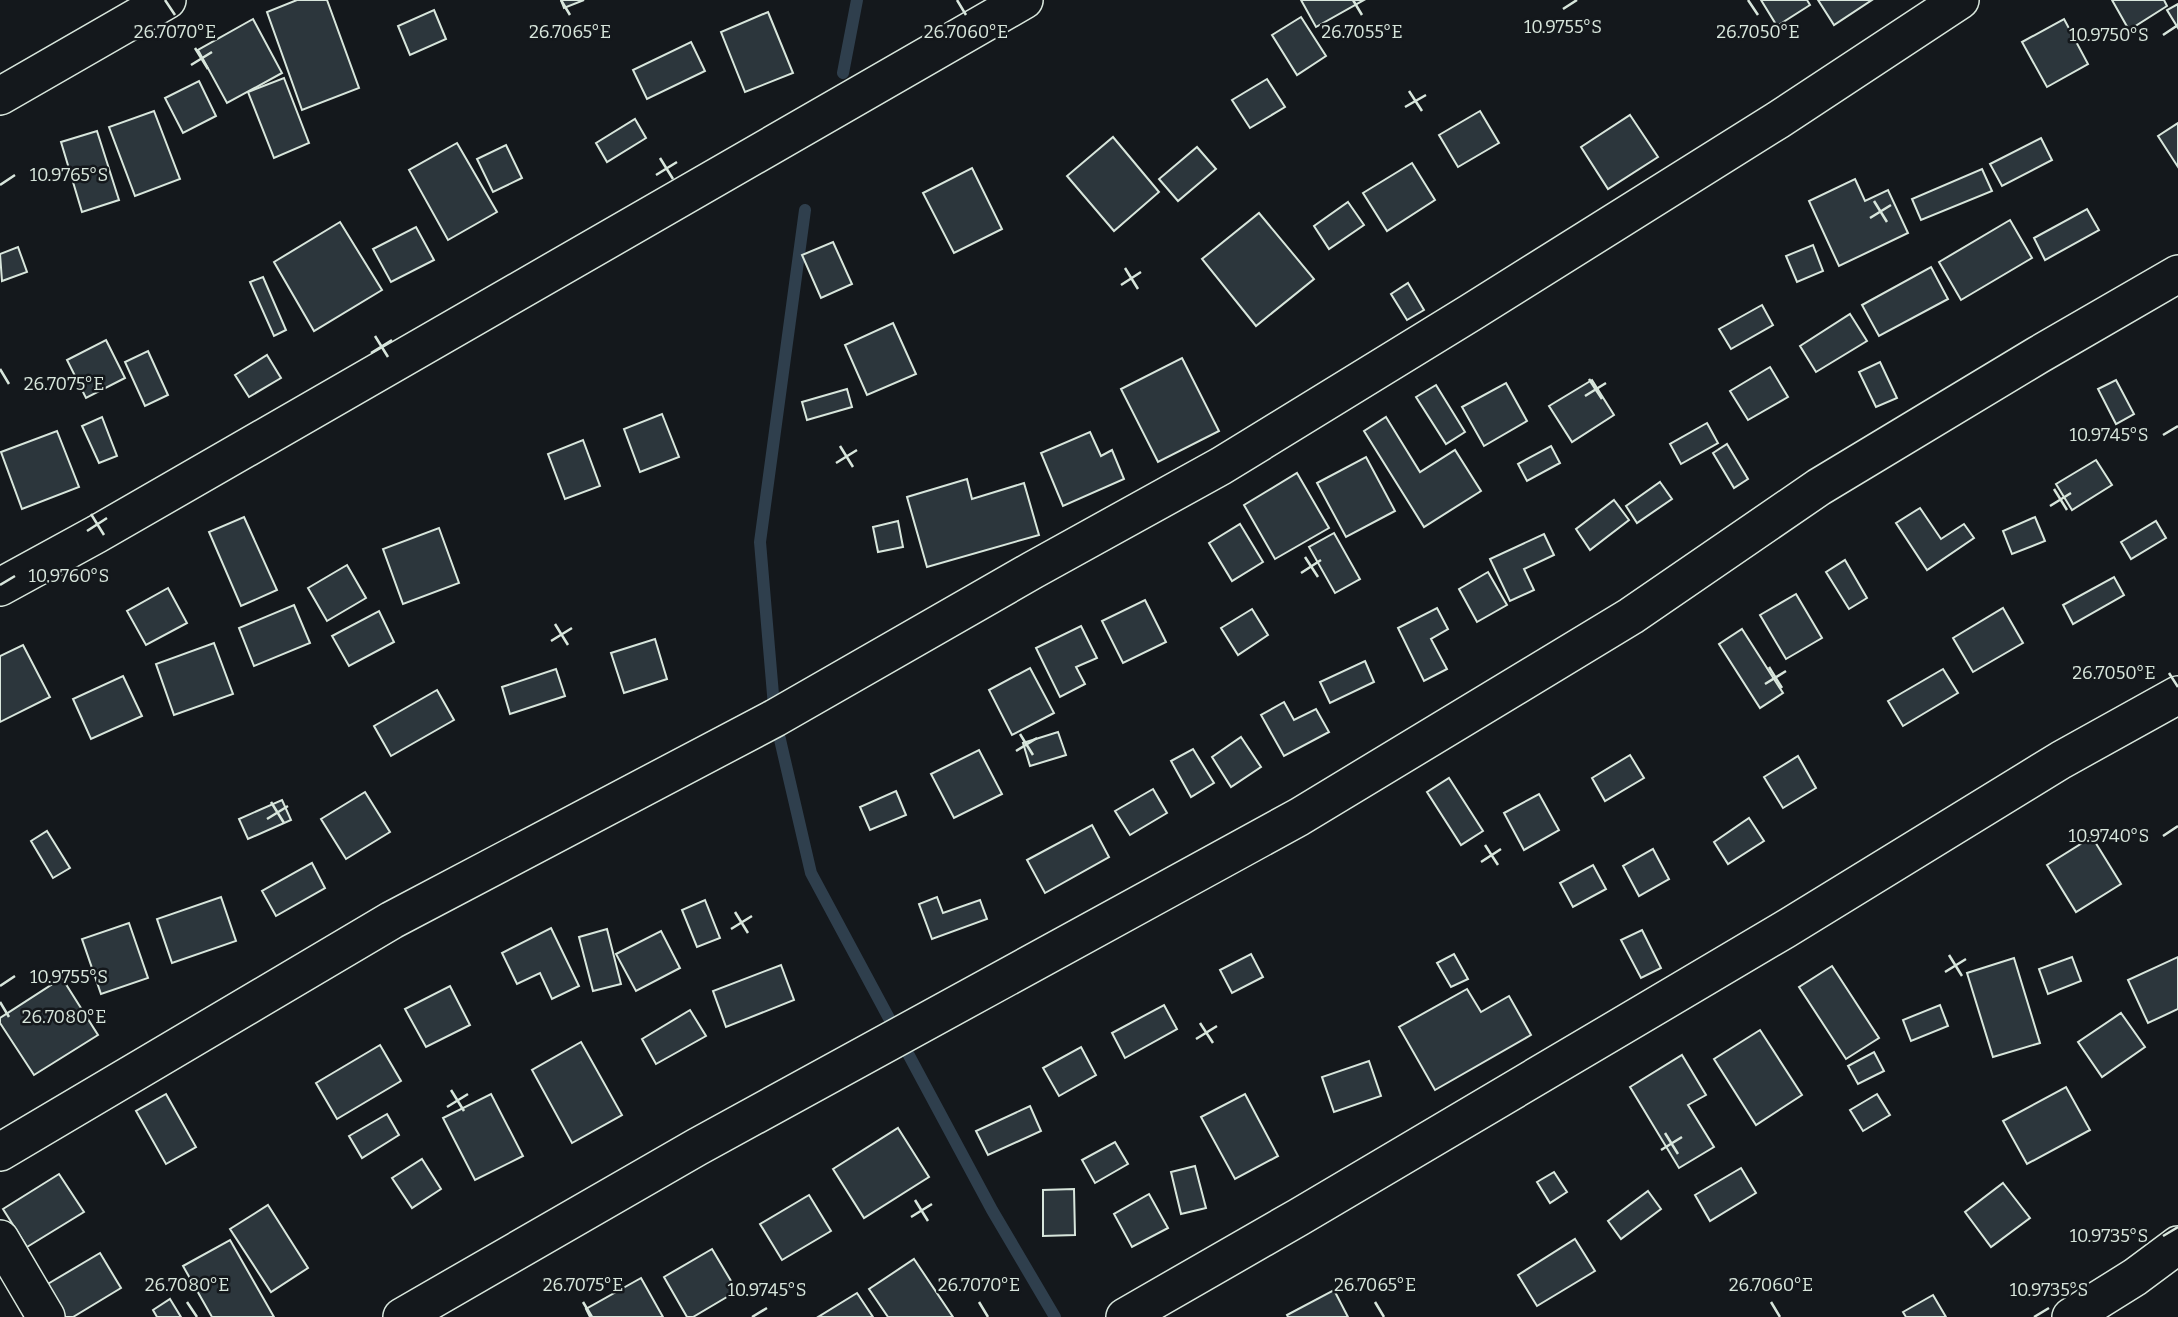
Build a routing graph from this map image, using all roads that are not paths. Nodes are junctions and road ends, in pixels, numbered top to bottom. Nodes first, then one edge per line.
1 (167, 0) edge
2 (1024, 0) edge
3 (1960, 0) edge
4 (0, 96) edge
5 (2178, 274) edge
6 (0, 587) edge
7 (2178, 695) edge
8 (0, 1152) edge
9 (0, 1239) edge
10 (2178, 1245) edge
11 (46, 1317) edge
12 (402, 1317) edge
13 (1125, 1317) edge
14 (2070, 1317) edge

1 - 4 street
2 - 6 street
3 - 8 street
5 - 12 street
7 - 13 street
9 - 11 street
10 - 14 street

